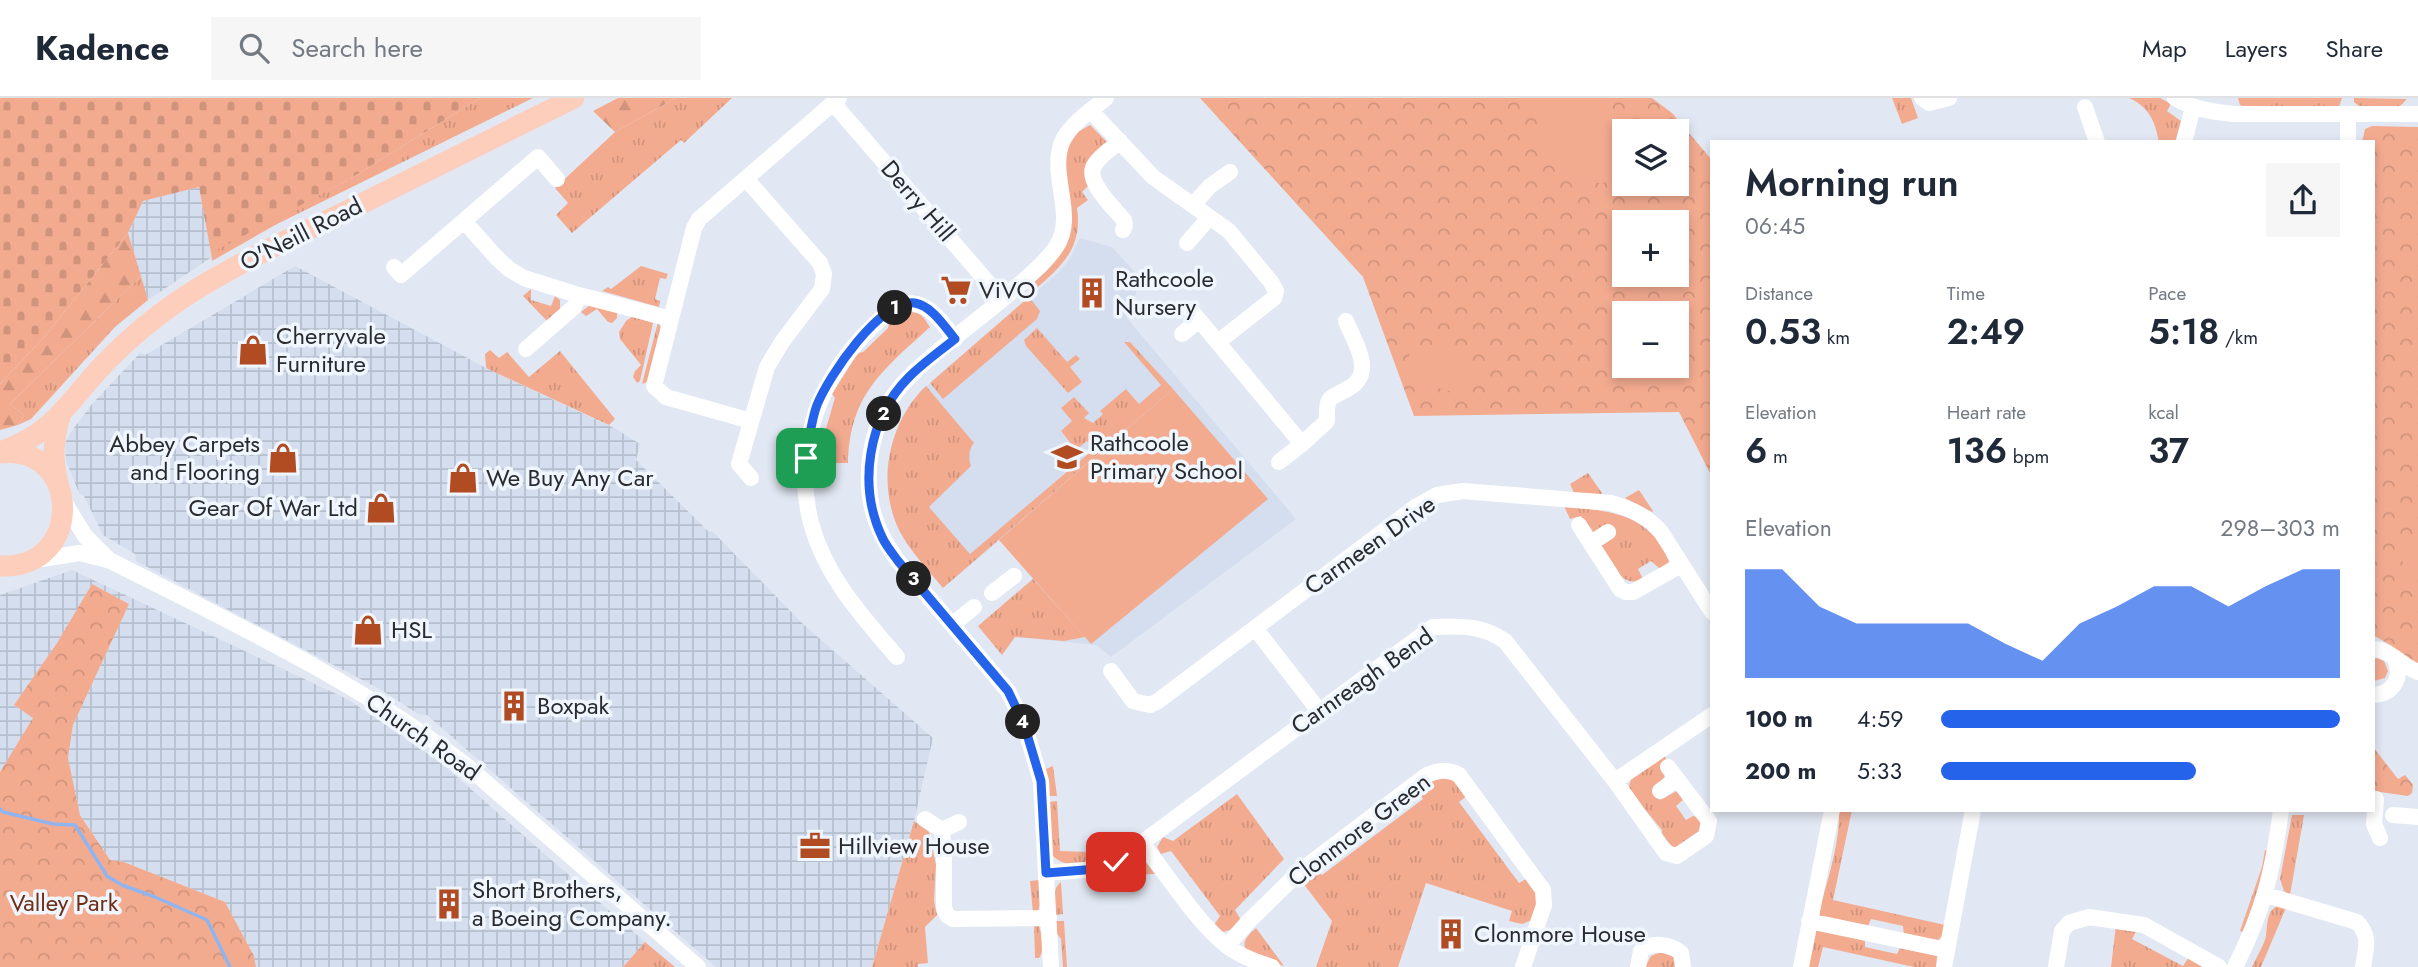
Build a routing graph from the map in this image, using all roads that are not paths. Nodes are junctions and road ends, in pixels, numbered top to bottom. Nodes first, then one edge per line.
1 (574, 98) edge
2 (1106, 98) edge
3 (1922, 98) edge
4 (1949, 98) edge
5 (2175, 98) edge
6 (836, 101) edge
7 (2235, 106) edge
8 (2085, 107) dead end
9 (2193, 107) junction
10 (1091, 111) junction
11 (2348, 114) junction
12 (2418, 114) edge
13 (2096, 140) edge
14 (2185, 140) edge
15 (2348, 140) edge
16 (1119, 141) junction
17 (1230, 172) dead end
18 (557, 179) dead end
19 (746, 179) junction
20 (1193, 205) junction
21 (1209, 218) junction
22 (464, 220) junction
23 (1123, 230) dead end
24 (1185, 245) dead end
25 (394, 267) dead end
26 (579, 295) junction
27 (1002, 299) junction
28 (671, 319) junction
29 (1182, 334) dead end
30 (955, 339) junction
31 (1334, 341) dead end
32 (1219, 342) junction
33 (526, 349) dead end
34 (60, 416) junction
35 (751, 421) junction
36 (1302, 444) junction
37 (0, 452) edge
38 (1279, 462) dead end
39 (751, 478) dead end
40 (61, 493) junction
41 (1580, 525) dead end
42 (1608, 533) dead end
43 (1591, 543) junction
44 (111, 561) junction
45 (26, 563) junction
46 (1681, 565) junction
47 (0, 566) edge
48 (0, 574) edge
49 (1014, 576) dead end
50 (992, 593) dead end
51 (974, 607) dead end
52 (1710, 609) edge
53 (952, 625) junction
54 (1255, 628) junction
55 (2375, 648) edge
56 (888, 654) dead end
57 (2395, 659) junction
58 (1111, 671) dead end
59 (2418, 674) edge
60 (2397, 680) junction
61 (2375, 694) edge
62 (1319, 711) junction
63 (1710, 716) edge
64 (1615, 781) junction
65 (1660, 791) dead end
66 (2376, 799) dead end
67 (1832, 812) edge
68 (1973, 812) edge
69 (2277, 812) edge
70 (2375, 812) edge
71 (2375, 812) edge
72 (2393, 816) dead end
73 (2418, 817) edge
74 (925, 819) dead end
75 (959, 821) dead end
76 (942, 830) junction
77 (2380, 838) dead end
78 (1142, 843) junction
79 (1046, 873) junction
80 (2266, 895) junction
81 (1049, 918) junction
82 (1809, 920) junction
83 (1227, 946) junction
84 (1948, 950) junction
85 (698, 967) edge
86 (1051, 967) edge
87 (1272, 967) edge
88 (1523, 967) edge
89 (1638, 967) edge
90 (1683, 967) edge
91 (1801, 967) edge
92 (1944, 967) edge
93 (2056, 967) edge
94 (2219, 967) edge
95 (2235, 967) edge
96 (2363, 967) edge

1 - 34 main road, O'Neill Road
2 - 10 street
3 - 4 street
5 - 9 street
6 - 19 street
6 - 27 street, Derry Hill
7 - 9 street
7 - 11 street
8 - 13 street
9 - 14 street
10 - 16 street
10 - 27 street
11 - 12 street
11 - 15 street
16 - 20 street
16 - 23 street
17 - 20 street
18 - 22 street
19 - 28 street
19 - 35 street
20 - 21 street
21 - 24 street
21 - 32 street
22 - 25 street
22 - 26 street
26 - 28 street
26 - 33 street
27 - 30 street
28 - 35 street
29 - 32 street
30 - 53 street
30 - 56 street
31 - 36 street
32 - 36 street
34 - 37 main road, O'Neill Road
34 - 40 main road, O'Neill Road
35 - 39 street
36 - 38 street
37 - 40 main road
40 - 44 street, Church Road
40 - 45 main road, O'Neill Road
41 - 43 street
42 - 43 street
43 - 46 street
44 - 45 street, Church Road
44 - 85 street, Church Road
45 - 47 main road
45 - 48 main road
46 - 52 street, Carmeen Drive
46 - 54 street, Carmeen Drive
49 - 50 street
51 - 53 street
53 - 79 street
54 - 58 street, Carmeen Drive
54 - 62 street
55 - 57 street
57 - 59 street
57 - 60 street
59 - 60 street
60 - 61 street
62 - 64 street, Carnreagh Bend
62 - 78 street, Carnreagh Bend
63 - 64 street
64 - 65 street, Carnreagh Bend
66 - 70 street
67 - 82 street
68 - 84 street
69 - 80 street
71 - 77 street
72 - 73 street
74 - 76 street
75 - 76 street
76 - 81 street
78 - 79 street, Carnreagh Bend
78 - 83 street
79 - 81 street
80 - 95 street
80 - 96 street
81 - 86 street
82 - 84 street
82 - 91 street
83 - 87 street
83 - 88 street, Clonmore Green
84 - 92 street
89 - 90 street
93 - 94 street

